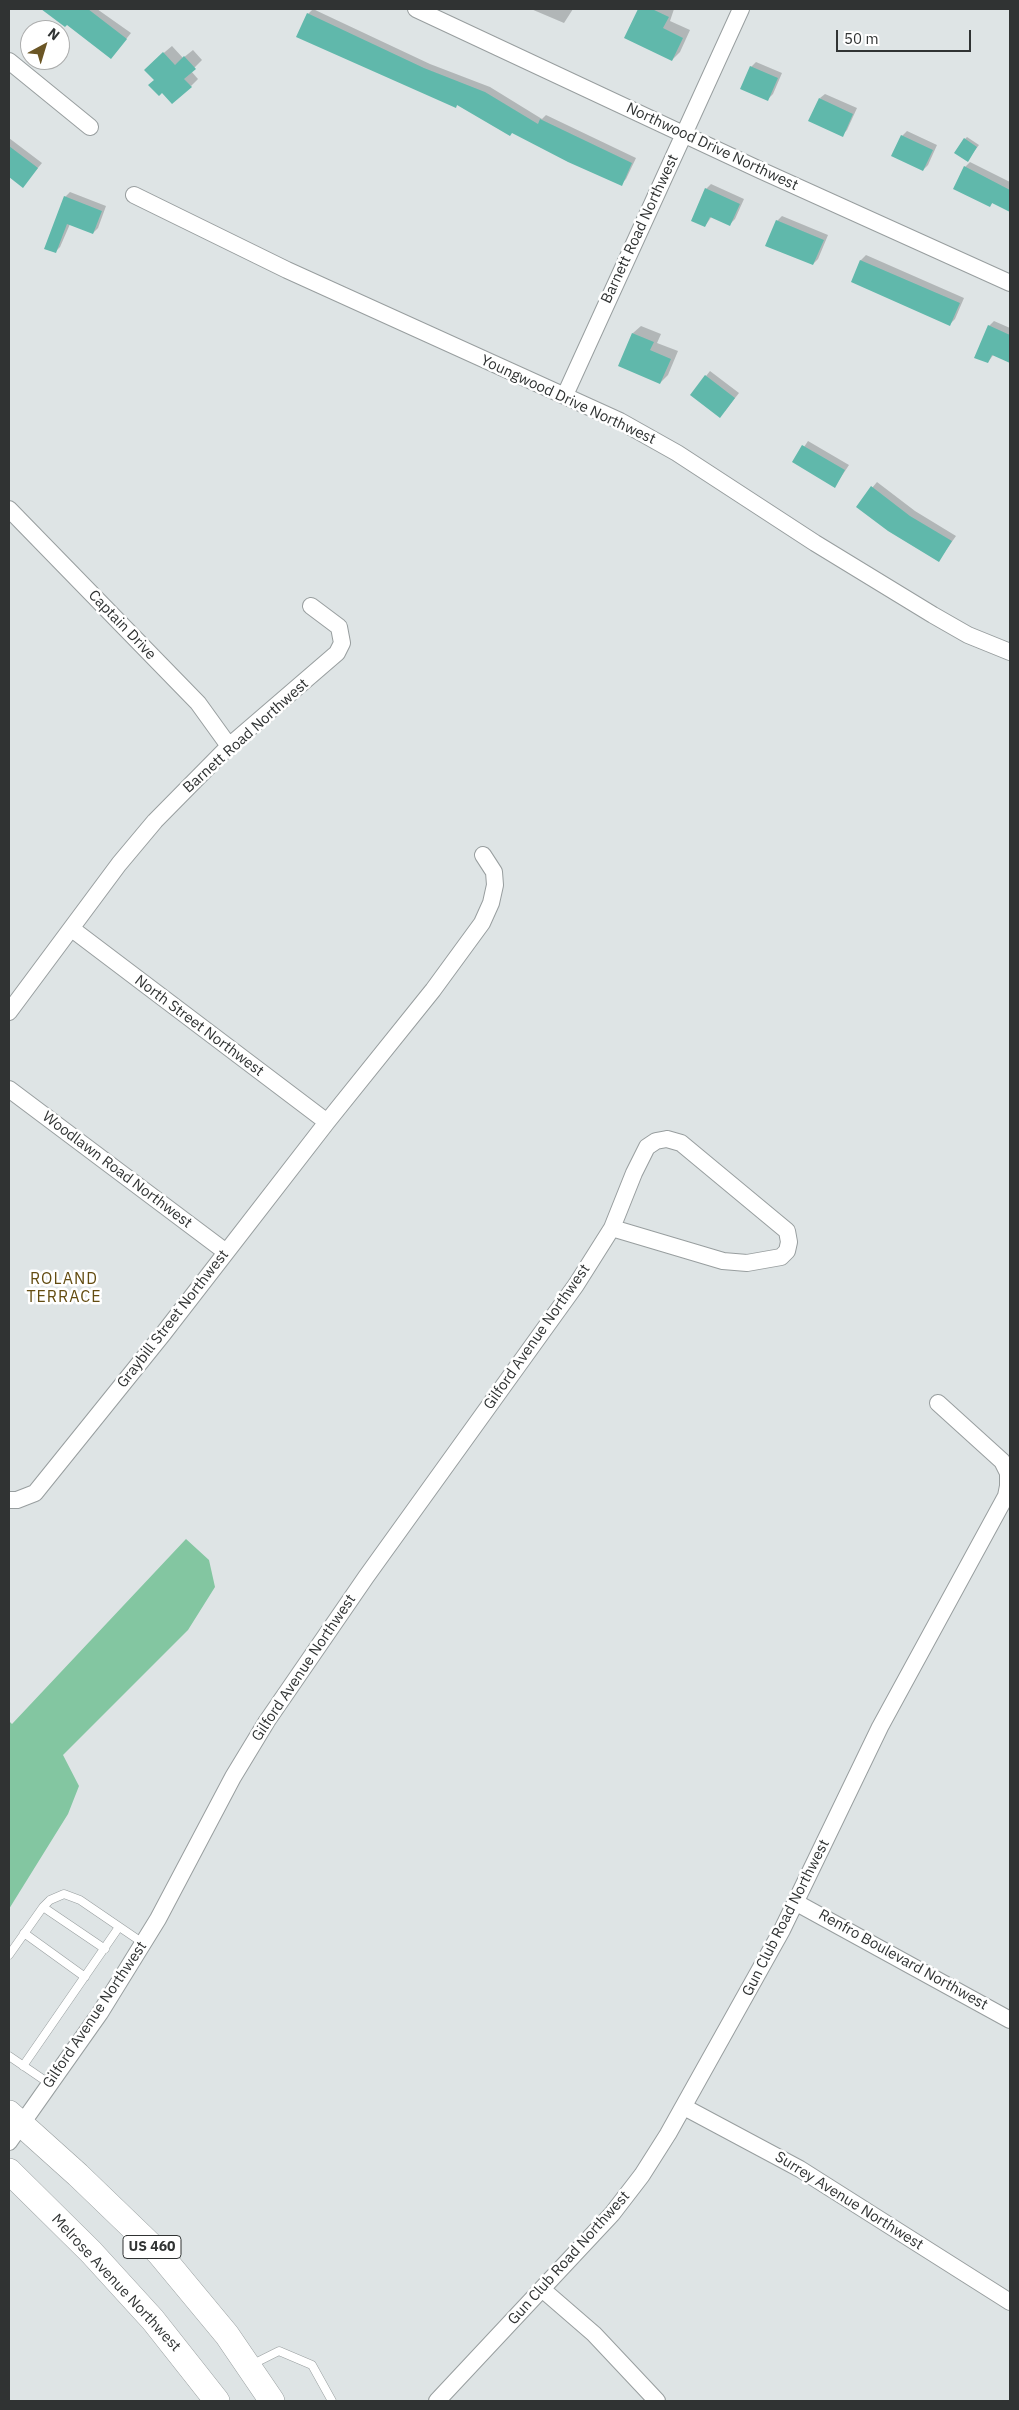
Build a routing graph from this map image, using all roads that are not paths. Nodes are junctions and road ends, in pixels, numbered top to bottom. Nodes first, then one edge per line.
1 (416, 9) edge
2 (741, 9) edge
3 (9, 61) edge
4 (90, 127) dead end
5 (684, 135) junction
6 (134, 195) dead end
7 (1010, 283) edge
8 (564, 395) junction
9 (9, 509) edge
10 (311, 606) dead end
11 (1010, 652) edge
12 (229, 746) junction
13 (484, 855) dead end
14 (72, 929) junction
15 (9, 1012) edge
16 (9, 1089) edge
17 (327, 1122) junction
18 (612, 1228) junction
19 (226, 1252) junction
20 (938, 1404) dead end
21 (9, 1500) edge
22 (795, 1902) junction
23 (43, 1907) junction
24 (119, 1927) junction
25 (22, 1936) junction
26 (143, 1943) junction
27 (9, 1944) edge
28 (105, 1949) junction
29 (9, 1954) edge
30 (85, 1977) junction
31 (1010, 2020) edge
32 (9, 2056) edge
33 (23, 2066) junction
34 (50, 2084) junction
35 (684, 2107) junction
36 (13, 2126) edge
37 (9, 2171) edge
38 (542, 2289) junction
39 (1010, 2302) edge
40 (249, 2366) junction
41 (217, 2401) edge
42 (272, 2401) edge
43 (332, 2401) edge
44 (437, 2401) edge
45 (658, 2401) edge

1 - 5 street, Northwood Drive Northwest
2 - 5 street, Barnett Road Northwest
3 - 4 street
5 - 7 street, Northwood Drive Northwest
5 - 8 street, Barnett Road Northwest
6 - 8 street, Youngwood Drive Northwest
8 - 11 street, Youngwood Drive Northwest
9 - 12 street, Captain Drive
10 - 12 street, Barnett Road Northwest
12 - 14 street, Barnett Road Northwest
13 - 17 street, Graybill Street Northwest
14 - 15 street, Barnett Road Northwest
14 - 17 street, North Street Northwest
16 - 19 street, Woodlawn Road Northwest
17 - 19 street, Graybill Street Northwest
18 - 18 street, Gilford Avenue Northwest
18 - 26 street, Gilford Avenue Northwest
19 - 21 street, Graybill Street Northwest
20 - 22 street, Gun Club Road Northwest
22 - 31 street, Renfro Boulevard Northwest
22 - 35 street, Gun Club Road Northwest
23 - 24 lane
23 - 25 lane
23 - 28 lane
24 - 26 lane
24 - 28 lane
25 - 27 lane
25 - 29 lane
25 - 30 lane
26 - 34 street, Gilford Avenue Northwest
28 - 30 lane
30 - 33 lane
32 - 33 lane
33 - 34 lane
34 - 36 street, Gilford Avenue Northwest
35 - 38 street, Gun Club Road Northwest
35 - 39 street, Surrey Avenue Northwest
36 - 40 main road, US 460
37 - 41 main road, Melrose Avenue Northwest / US 460
38 - 44 street, Gun Club Road Northwest
38 - 45 street
40 - 42 main road, US 460
40 - 43 lane

